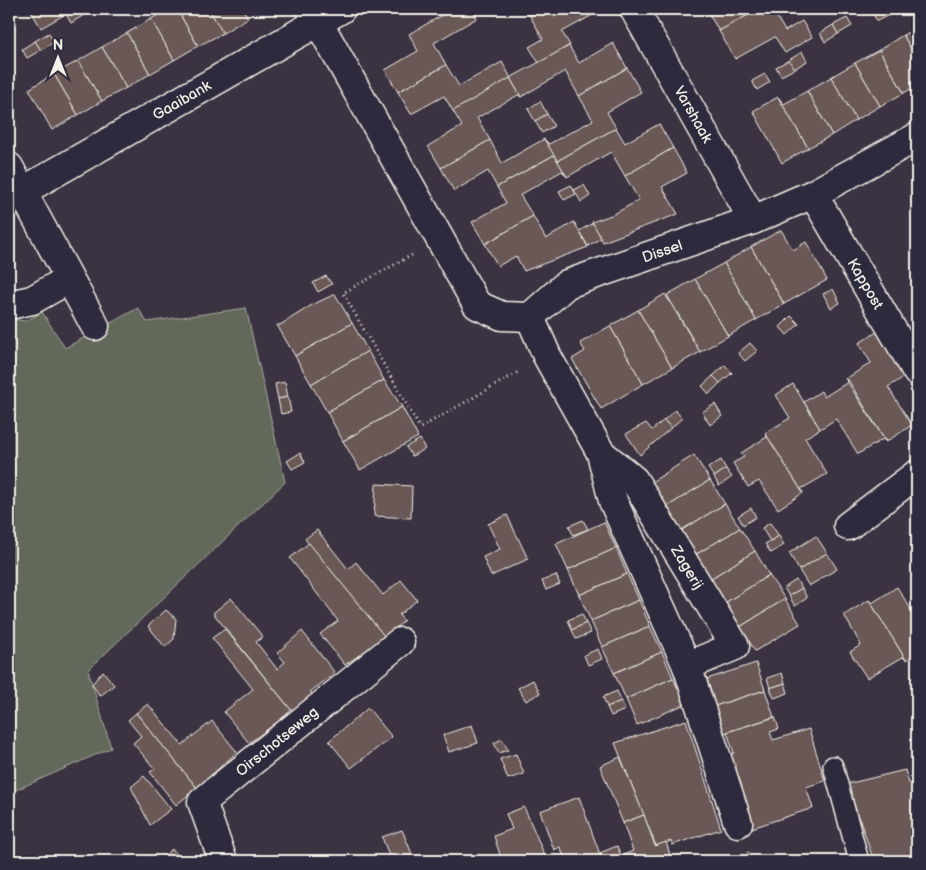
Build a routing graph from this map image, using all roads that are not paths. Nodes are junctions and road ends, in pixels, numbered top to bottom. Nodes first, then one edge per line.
1 (342, 9) edge
2 (634, 9) edge
3 (314, 15) edge
4 (917, 137) edge
5 (9, 167) edge
6 (813, 194) junction
7 (16, 195) edge
8 (753, 220) junction
9 (69, 279) junction
10 (9, 305) edge
11 (530, 317) junction
12 (95, 326) dead end
13 (917, 372) edge
14 (600, 453) junction
15 (917, 474) edge
16 (848, 526) dead end
17 (400, 642) dead end
18 (687, 666) junction
19 (833, 766) dead end
20 (738, 823) dead end
21 (223, 861) edge
22 (859, 861) edge

1 - 3 street, Gaaibank
2 - 8 street, Varshaak
3 - 7 street, Gaaibank
3 - 11 street
4 - 6 street, Dissel
5 - 7 street
6 - 8 street, Dissel
6 - 13 street, Kappost
7 - 9 street
8 - 11 street, Dissel
9 - 10 street
9 - 12 street
11 - 14 street, Zagerij
14 - 18 street, Zagerij
14 - 18 street, Zagerij
15 - 16 street
17 - 21 street, Oirschotseweg
18 - 20 street, Zagerij
19 - 22 lane

